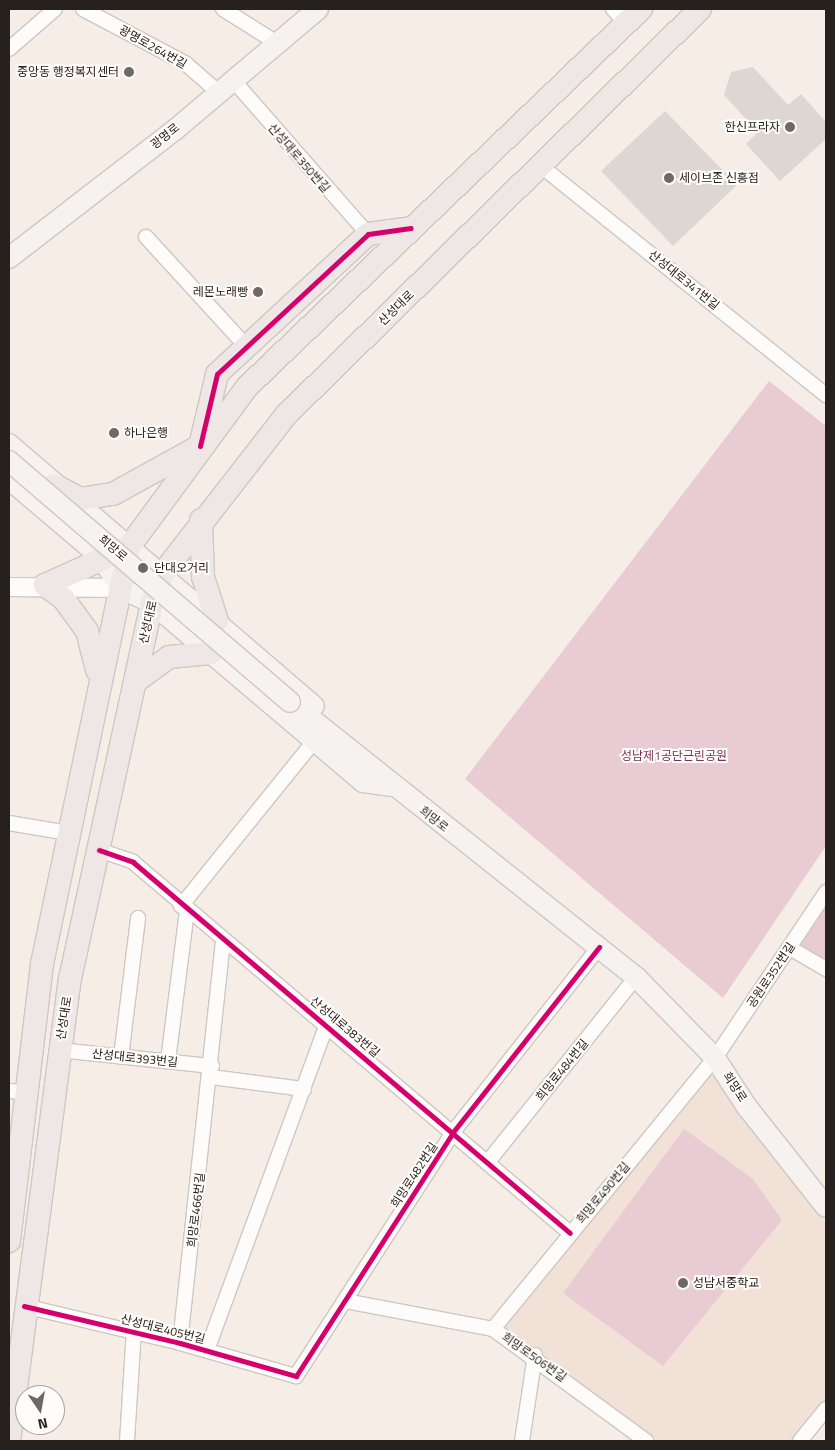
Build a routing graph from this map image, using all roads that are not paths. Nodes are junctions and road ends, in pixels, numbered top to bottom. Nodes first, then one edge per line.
1 (55, 9) edge
2 (83, 9) edge
3 (223, 9) edge
4 (318, 9) edge
5 (700, 9) edge
6 (627, 13) edge
7 (277, 43) junction
8 (9, 49) edge
9 (225, 86) junction
10 (541, 166) junction
11 (411, 228) junction
12 (368, 234) junction
13 (146, 237) dead end
14 (9, 258) edge
15 (246, 346) junction
16 (826, 395) edge
17 (9, 444) edge
18 (200, 446) junction
19 (9, 461) edge
20 (9, 479) edge
21 (54, 485) junction
22 (201, 520) junction
23 (129, 547) junction
24 (101, 558) junction
25 (163, 573) junction
26 (45, 585) junction
27 (9, 587) edge
28 (120, 588) junction
29 (152, 603) junction
30 (217, 621) junction
31 (211, 653) junction
32 (99, 681) junction
33 (135, 682) junction
34 (314, 741) junction
35 (392, 786) junction
36 (9, 823) edge
37 (68, 833) junction
38 (99, 850) junction
39 (826, 892) edge
40 (184, 908) junction
41 (138, 918) dead end
42 (223, 943) junction
43 (599, 947) junction
44 (790, 948) junction
45 (826, 969) edge
46 (636, 978) junction
47 (327, 1024) junction
48 (59, 1050) junction
49 (121, 1056) junction
50 (715, 1058) junction
51 (168, 1062) junction
52 (211, 1072) junction
53 (304, 1089) junction
54 (18, 1092) edge
55 (453, 1132) junction
56 (487, 1162) junction
57 (271, 1178) joint
58 (826, 1207) edge
59 (570, 1233) junction
60 (9, 1241) edge
61 (345, 1301) junction
62 (24, 1306) junction
63 (493, 1329) junction
64 (134, 1331) junction
65 (180, 1343) junction
66 (207, 1350) junction
67 (535, 1355) junction
68 (296, 1376) joint
69 (826, 1409) edge
70 (9, 1441) edge
71 (127, 1441) edge
72 (522, 1441) edge
73 (646, 1441) edge
74 (800, 1441) edge

1 - 8 street
2 - 9 street, 광명로264번길
3 - 7 street
4 - 7 main road, 광명로
5 - 10 main road, 산성대로
6 - 11 main road
7 - 9 main road, 광명로
9 - 12 street, 산성대로350번길
9 - 14 main road, 광명로
10 - 16 street, 산성대로341번길
10 - 22 main road, 산성대로
11 - 12 main road
11 - 18 main road
12 - 15 main road
13 - 15 street
15 - 18 main road
17 - 21 main road
18 - 21 main road
18 - 23 main road
19 - 35 main road, 희망로, bridge
20 - 24 main road
21 - 23 main road
22 - 25 main road, 산성대로
22 - 30 main road
23 - 24 main road
23 - 25 main road
23 - 28 main road
24 - 26 main road
24 - 28 main road
25 - 29 main road, 산성대로
25 - 30 main road
26 - 27 street
26 - 28 street
26 - 32 main road
28 - 29 main road
28 - 32 main road
29 - 31 main road
29 - 33 main road, 산성대로
30 - 35 main road
31 - 33 main road
31 - 34 main road
32 - 37 main road
33 - 38 main road, 산성대로
34 - 35 main road
34 - 40 street
35 - 43 main road, 희망로
36 - 37 street
37 - 54 main road
38 - 40 street, 산성대로383번길
38 - 48 main road, 산성대로
39 - 44 street, 공원로352번길
40 - 42 street, 산성대로383번길
40 - 51 street
41 - 49 street
42 - 47 street, 산성대로383번길
42 - 52 street, 희망로466번길
43 - 46 main road, 희망로
43 - 55 street, 희망로482번길
44 - 45 street
44 - 50 street, 공원로352번길
46 - 50 main road, 희망로
46 - 56 street, 희망로484번길
47 - 53 street, 산성대로383번길
47 - 55 street, 산성대로383번길
48 - 49 street, 산성대로393번길
48 - 62 main road, 산성대로
49 - 51 street, 산성대로393번길
50 - 58 main road, 희망로
50 - 59 street, 희망로490번길
51 - 52 street, 산성대로393번길
52 - 53 street
52 - 65 street, 희망로466번길
53 - 57 street, 산성대로383번길
54 - 60 main road
55 - 56 street, 산성대로383번길
55 - 61 street, 희망로482번길
56 - 59 street, 산성대로383번길
57 - 66 street, 산성대로405번길
59 - 63 street, 희망로490번길
61 - 63 street, 희망로506번길
61 - 68 street, 희망로482번길
62 - 64 street, 산성대로405번길
62 - 70 main road, 산성대로
63 - 67 street, 희망로506번길
64 - 65 street, 산성대로405번길
64 - 71 street
65 - 66 street, 산성대로405번길
66 - 68 street, 산성대로405번길
67 - 72 street
67 - 73 street, 희망로506번길
69 - 74 street

